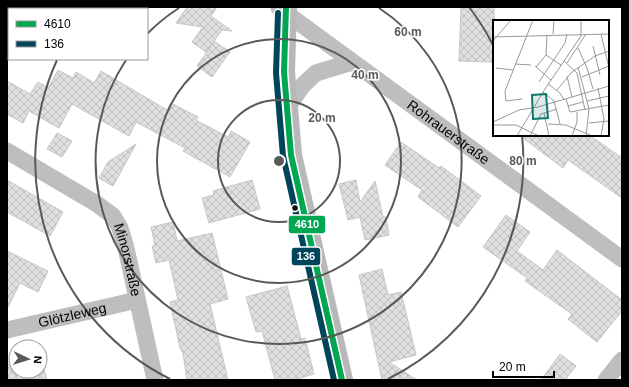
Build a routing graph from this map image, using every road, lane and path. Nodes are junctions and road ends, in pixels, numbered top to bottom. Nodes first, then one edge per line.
1 (283, 9) edge
2 (352, 62) junction
3 (286, 109) junction
4 (7, 150) edge
5 (622, 259) edge
6 (137, 300) junction
7 (7, 330) edge
8 (622, 360) edge
9 (155, 380) edge
10 (342, 380) edge
11 (606, 380) edge

1 - 2 street, Rohrauerstraße
1 - 3 main road
2 - 3 street
2 - 5 street, Rohrauerstraße
3 - 10 main road
4 - 6 street, Minorstraße
6 - 7 street, Glötzleweg
6 - 9 street, Minorstraße
8 - 11 street

